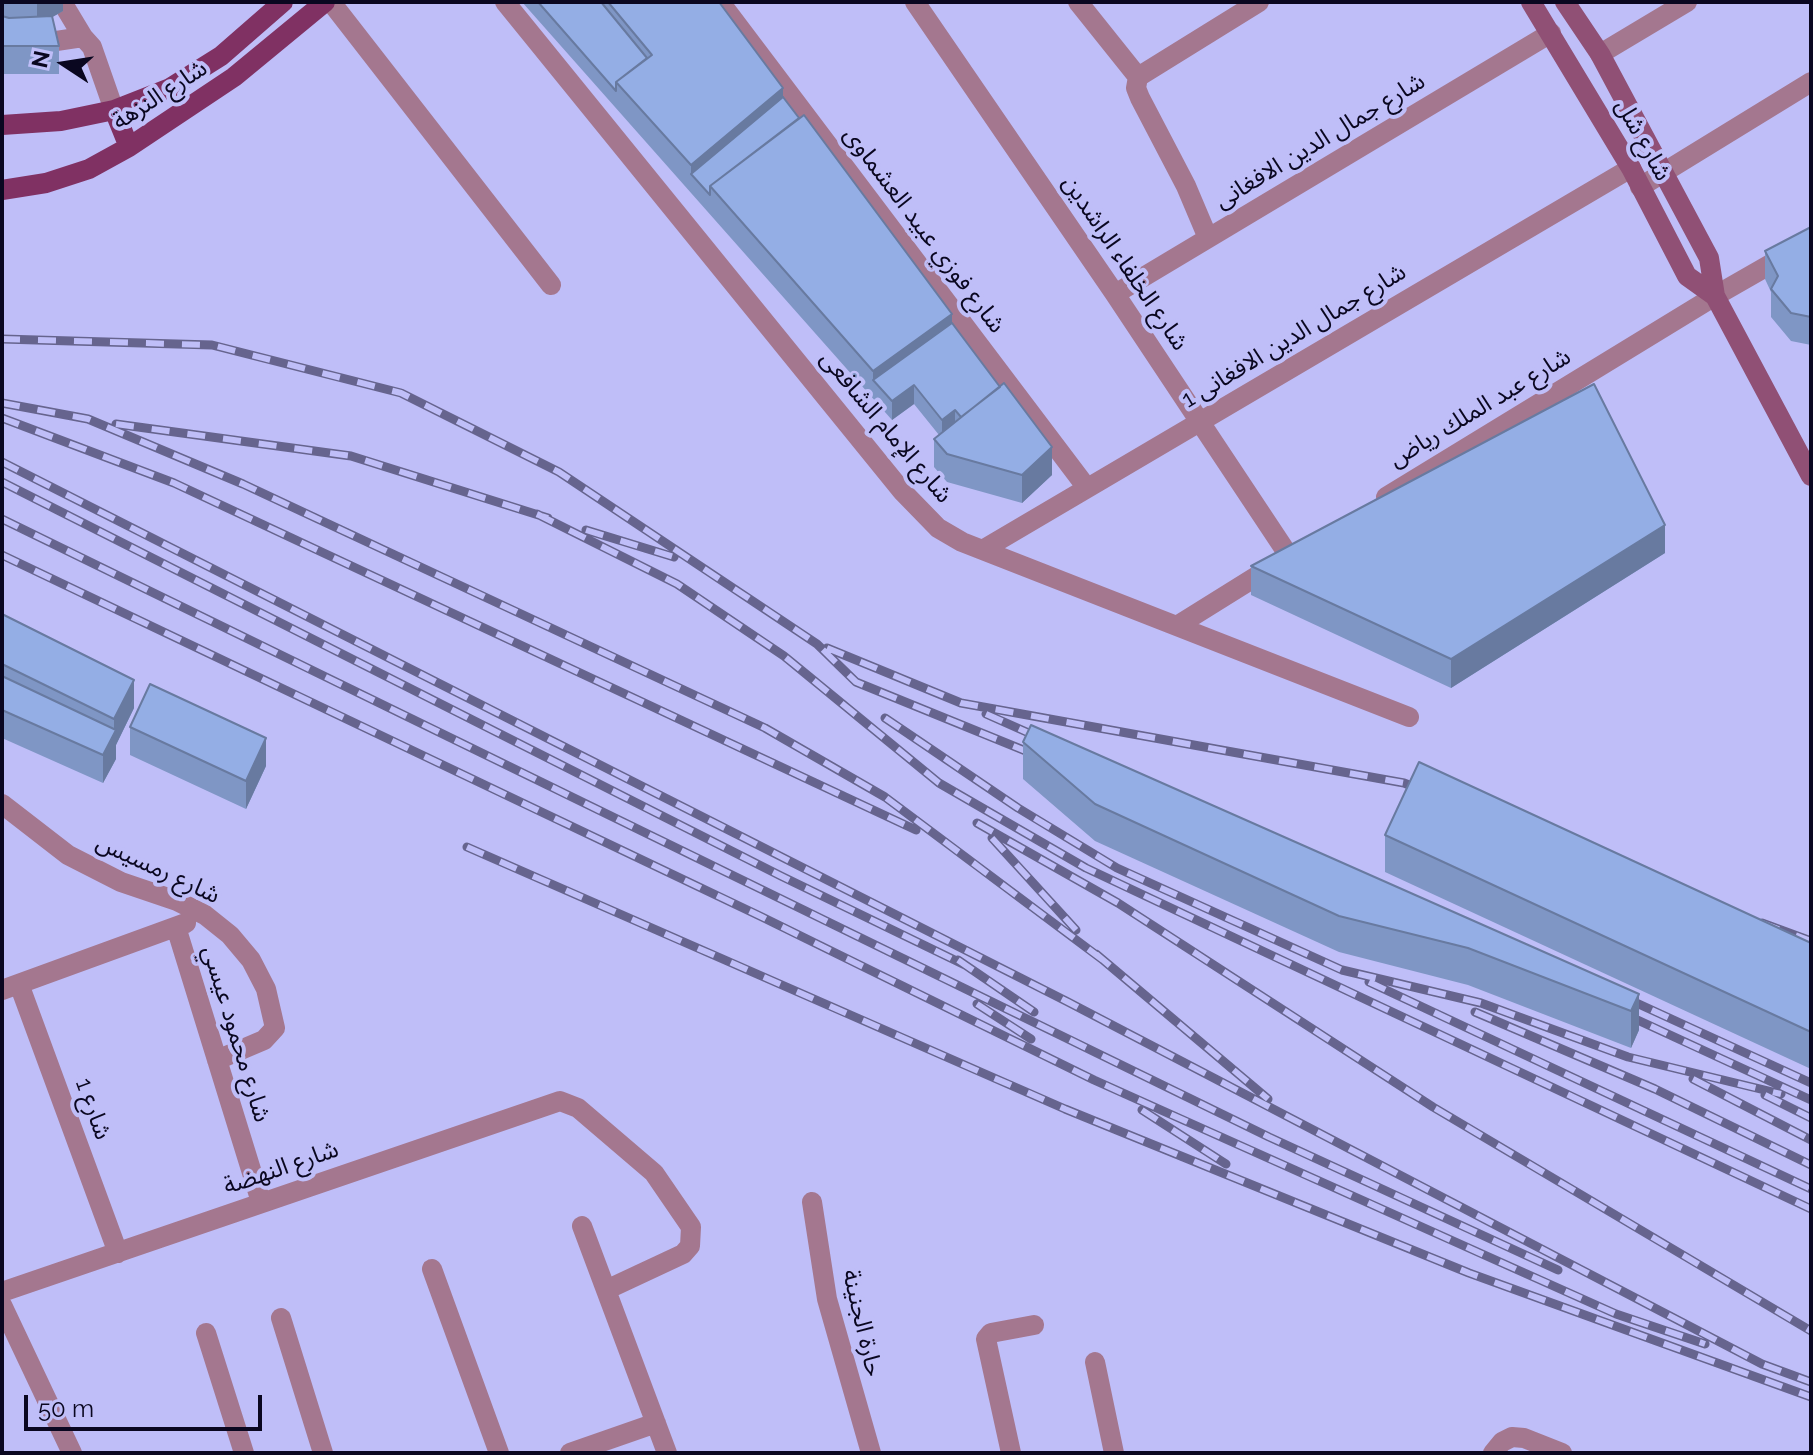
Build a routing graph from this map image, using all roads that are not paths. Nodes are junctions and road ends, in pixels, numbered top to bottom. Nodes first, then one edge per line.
1 (62, 2) edge
2 (283, 2) edge
3 (325, 2) edge
4 (331, 2) edge
5 (505, 2) edge
6 (720, 2) edge
7 (1078, 2) edge
8 (1259, 2) edge
9 (1531, 2) edge
10 (1565, 2) edge
11 (1687, 2) edge
12 (921, 4) edge
13 (1551, 33) junction
14 (83, 37) junction
15 (2, 42) edge
16 (1600, 54) junction
17 (1138, 77) junction
18 (1811, 82) edge
19 (114, 110) junction
20 (2, 125) edge
21 (129, 147) junction
22 (1664, 172) junction
23 (1635, 178) junction
24 (2, 190) edge
25 (1208, 238) junction
26 (1811, 241) edge
27 (551, 285) dead end
28 (1115, 294) junction
29 (1715, 296) junction
30 (1201, 422) junction
31 (1811, 476) edge
32 (1087, 488) junction
33 (1369, 507) edge
34 (984, 549) junction
35 (1180, 624) junction
36 (1409, 717) dead end
37 (2, 804) edge
38 (205, 915) junction
39 (176, 927) junction
40 (10, 987) edge
41 (217, 1060) junction
42 (261, 1202) junction
43 (812, 1202) dead end
44 (582, 1226) dead end
45 (118, 1253) junction
46 (432, 1269) dead end
47 (606, 1290) junction
48 (2, 1292) edge
49 (2, 1305) edge
50 (281, 1318) dead end
51 (1034, 1325) dead end
52 (206, 1333) dead end
53 (1095, 1362) dead end
54 (656, 1423) junction
55 (1550, 1451) edge
56 (72, 1453) edge
57 (244, 1453) edge
58 (323, 1453) edge
59 (499, 1453) edge
60 (570, 1453) edge
61 (667, 1453) edge
62 (871, 1453) edge
63 (1011, 1453) edge
64 (1114, 1453) edge
65 (1493, 1453) edge

1 - 14 street
2 - 19 main road, شارع النزهة
3 - 21 main road, شارع النزهة
4 - 27 street
5 - 34 street, شارع الإمام الشافعى
6 - 32 street, شارع فوزي عبيد العشماوى
7 - 17 street
8 - 17 street
9 - 13 street, شارع شل
10 - 16 street, شارع شل
11 - 16 street
12 - 28 street, شارع الخلفاء الراشدين
13 - 23 street, شارع شل
13 - 25 street, شارع جمال الدين الافغانى
14 - 15 street
14 - 19 street
16 - 22 street, شارع شل
17 - 25 street
18 - 22 street, شارع جمال الدين الافغانى 1
19 - 20 main road, شارع النزهة
19 - 21 main road
21 - 24 main road, شارع النزهة
22 - 23 street, شارع جمال الدين الافغانى 1
22 - 29 street, شارع شل
23 - 29 street, شارع شل
23 - 30 street, شارع جمال الدين الافغانى 1
25 - 28 street, شارع جمال الدين الافغانى
26 - 29 street, شارع عبد الملك رياض
28 - 30 street, شارع الخلفاء الراشدين
29 - 31 street, شارع شل
29 - 33 street, شارع عبد الملك رياض
30 - 32 street, شارع جمال الدين الافغانى 1
30 - 35 street, شارع الخلفاء الراشدين
32 - 34 street, شارع جمال الدين الافغانى 1
34 - 35 street, شارع الإمام الشافعى
35 - 36 street, شارع الإمام الشافعى
37 - 38 street, شارع رمسيس
38 - 39 street
38 - 41 street, شارع رمسيس
39 - 40 street
39 - 41 street, شارع محمود عيسي
40 - 45 street, شارع 1
41 - 42 street, شارع محمود عيسي
42 - 45 street, شارع النهضة
42 - 47 street, شارع النهضة
43 - 62 street, حارة الجنينة
44 - 47 street
45 - 48 street, شارع النهضة
46 - 59 street
47 - 54 street
49 - 56 street
50 - 58 street
51 - 63 street
52 - 57 street
53 - 64 street
54 - 60 street
54 - 61 street
55 - 65 street

